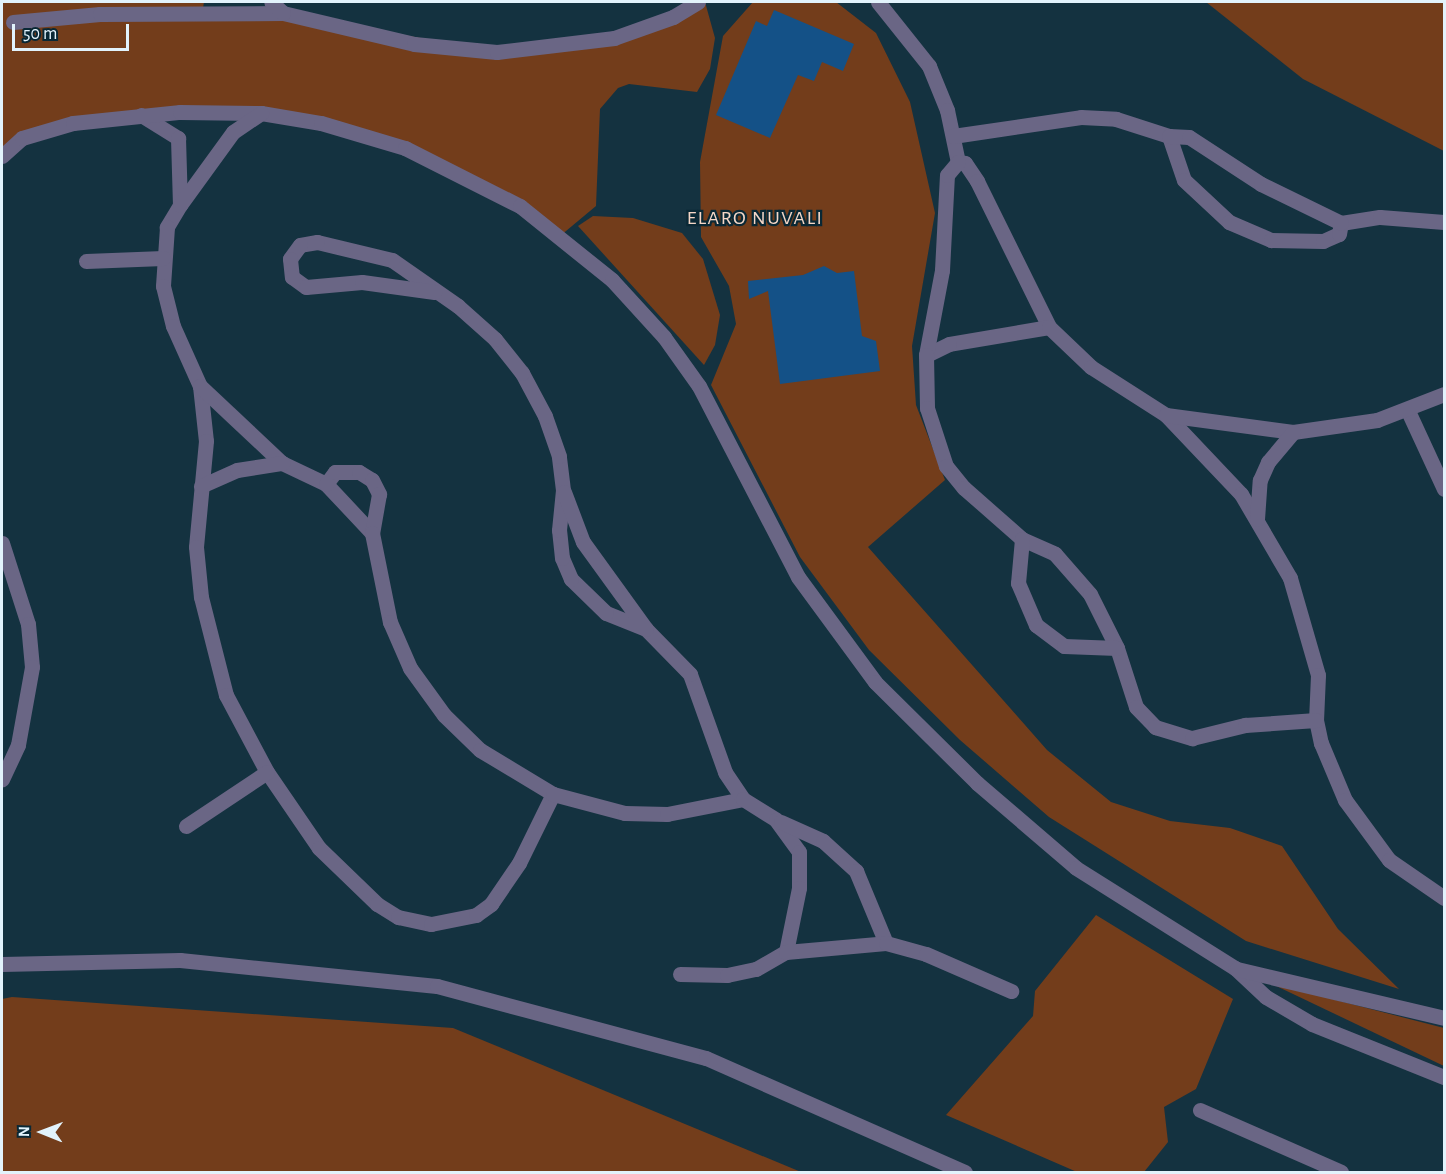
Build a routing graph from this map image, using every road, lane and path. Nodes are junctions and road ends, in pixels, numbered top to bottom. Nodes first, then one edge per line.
1 (271, 2) edge
2 (698, 2) edge
3 (878, 2) edge
4 (203, 8) edge
5 (283, 13) junction
6 (13, 22) dead end
7 (261, 113) junction
8 (138, 114) junction
9 (954, 136) junction
10 (1169, 136) junction
11 (2, 156) edge
12 (958, 162) junction
13 (180, 205) junction
14 (1444, 222) edge
15 (1341, 223) junction
16 (163, 258) junction
17 (86, 261) dead end
18 (434, 292) junction
19 (1049, 327) junction
20 (926, 355) junction
21 (200, 386) junction
22 (1444, 394) edge
23 (1408, 411) junction
24 (1166, 415) junction
25 (1293, 432) junction
26 (282, 462) junction
27 (326, 484) junction
28 (201, 486) junction
29 (1444, 489) edge
30 (563, 490) junction
31 (1257, 519) junction
32 (372, 533) junction
33 (1022, 539) junction
34 (2, 543) edge
35 (646, 629) junction
36 (1117, 648) junction
37 (1316, 720) junction
38 (267, 772) junction
39 (2, 780) edge
40 (553, 794) junction
41 (743, 799) junction
42 (776, 820) junction
43 (186, 826) dead end
44 (1444, 898) edge
45 (886, 943) junction
46 (786, 952) junction
47 (2, 964) edge
48 (1234, 968) junction
49 (680, 974) dead end
50 (1011, 991) dead end
51 (1444, 1018) edge
52 (1444, 1077) edge
53 (1200, 1110) dead end
54 (964, 1173) edge
55 (1341, 1173) edge

1 - 5 street
2 - 5 street
3 - 9 street
4 - 5 street
4 - 6 street
7 - 8 street
7 - 13 street
7 - 48 street
8 - 11 street
8 - 13 street
9 - 10 street
9 - 12 street
10 - 15 street
10 - 15 street
12 - 19 street
12 - 20 street
13 - 16 street
14 - 15 street
16 - 17 street
16 - 21 street
18 - 18 street
18 - 30 street
19 - 20 street
19 - 24 street
20 - 33 street
21 - 26 street
21 - 28 street
22 - 23 street
23 - 25 street
23 - 29 street
24 - 25 street
24 - 31 street
25 - 31 street
26 - 27 street
26 - 28 street
27 - 32 street
27 - 32 street
28 - 38 street
30 - 35 street
30 - 35 street
31 - 37 street
32 - 40 street
33 - 36 street
33 - 36 street
34 - 39 street
35 - 41 street
36 - 37 street
37 - 44 street
38 - 40 street
38 - 43 street
40 - 41 street
41 - 42 street
42 - 45 street
42 - 46 street
45 - 46 street
45 - 50 street
46 - 49 street
47 - 54 street
48 - 51 street
48 - 52 street
53 - 55 street

